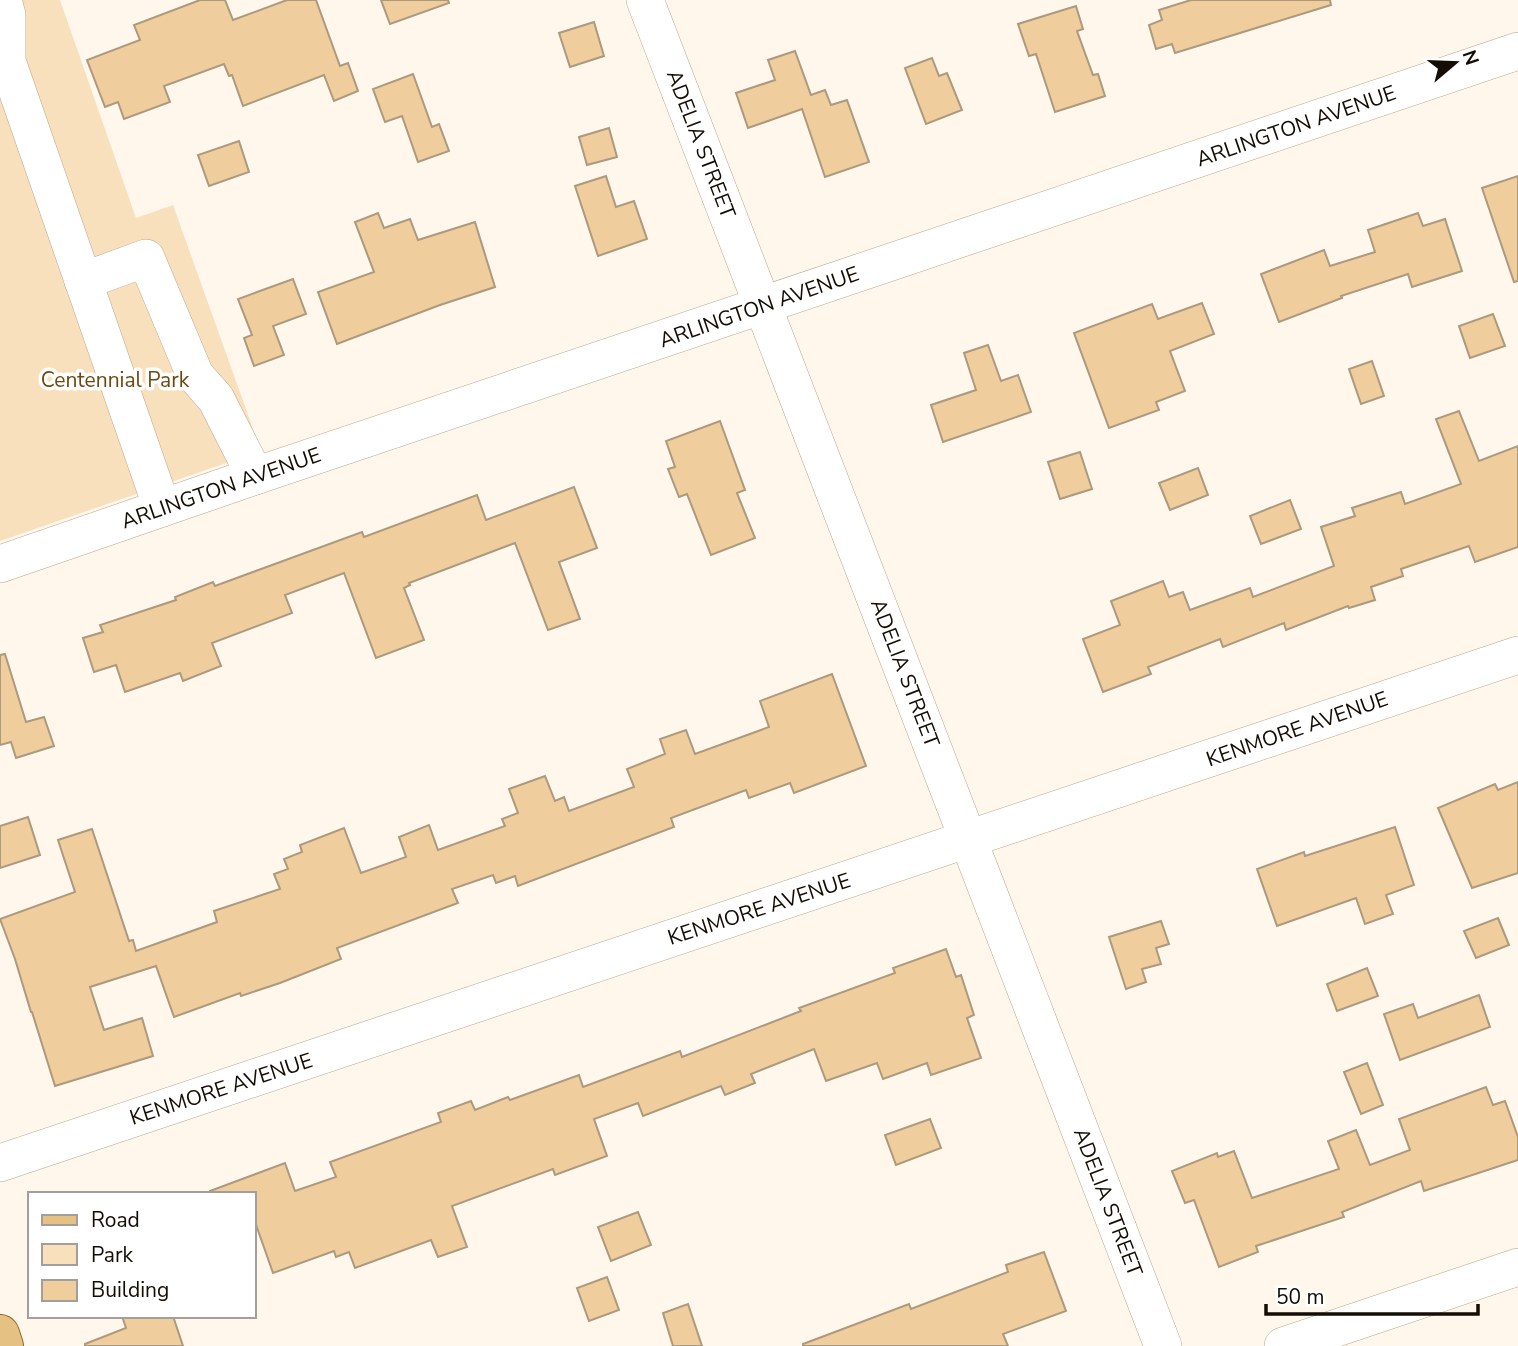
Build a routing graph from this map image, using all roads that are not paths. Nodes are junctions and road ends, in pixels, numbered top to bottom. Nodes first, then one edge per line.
1 (3, 0) edge
2 (645, 0) edge
3 (1518, 51) edge
4 (83, 281) junction
5 (763, 305) junction
6 (255, 476) junction
7 (162, 509) junction
8 (0, 564) edge
9 (1518, 655) edge
10 (969, 839) junction
11 (0, 1163) edge
12 (1518, 1267) edge
13 (0, 1334) edge
14 (4, 1346) edge
15 (1163, 1346) edge
16 (1283, 1346) edge

1 - 4 street
2 - 5 street, ADELIA STREET
3 - 5 street, ARLINGTON AVENUE
4 - 6 street
4 - 7 street
5 - 6 street, ARLINGTON AVENUE
5 - 10 street, ADELIA STREET
6 - 7 street, ARLINGTON AVENUE
7 - 8 street, ARLINGTON AVENUE
9 - 10 street, KENMORE AVENUE
10 - 11 street, KENMORE AVENUE
10 - 15 street, ADELIA STREET
12 - 16 street
13 - 14 main road

